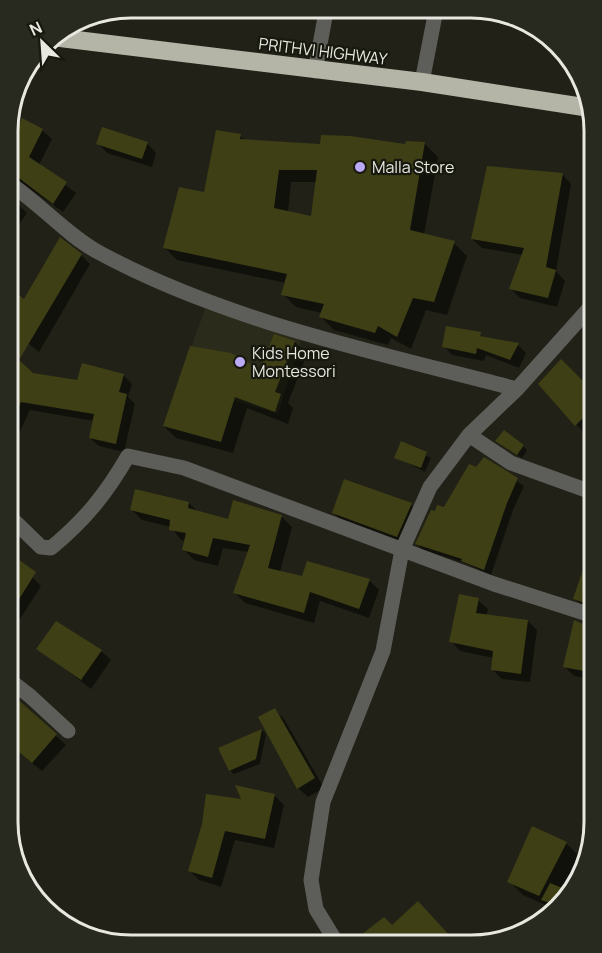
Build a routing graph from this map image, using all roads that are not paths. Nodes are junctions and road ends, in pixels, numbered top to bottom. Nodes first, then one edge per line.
1 (325, 18) edge
2 (434, 18) edge
3 (72, 40) edge
4 (315, 71) junction
5 (422, 82) junction
6 (581, 107) edge
7 (18, 190) edge
8 (584, 314) edge
9 (517, 389) junction
10 (469, 435) junction
11 (584, 489) edge
12 (18, 527) edge
13 (402, 550) junction
14 (584, 613) edge
15 (18, 687) edge
16 (68, 731) dead end
17 (332, 935) edge

1 - 4 street
2 - 5 street
3 - 4 highway, PRITHVI HIGHWAY
4 - 5 highway, PRITHVI HIGHWAY
5 - 6 highway, PRITHVI HIGHWAY
7 - 9 street
8 - 9 street
9 - 10 street
10 - 11 street
10 - 13 street
12 - 13 street
13 - 14 street
13 - 17 street
15 - 16 street

